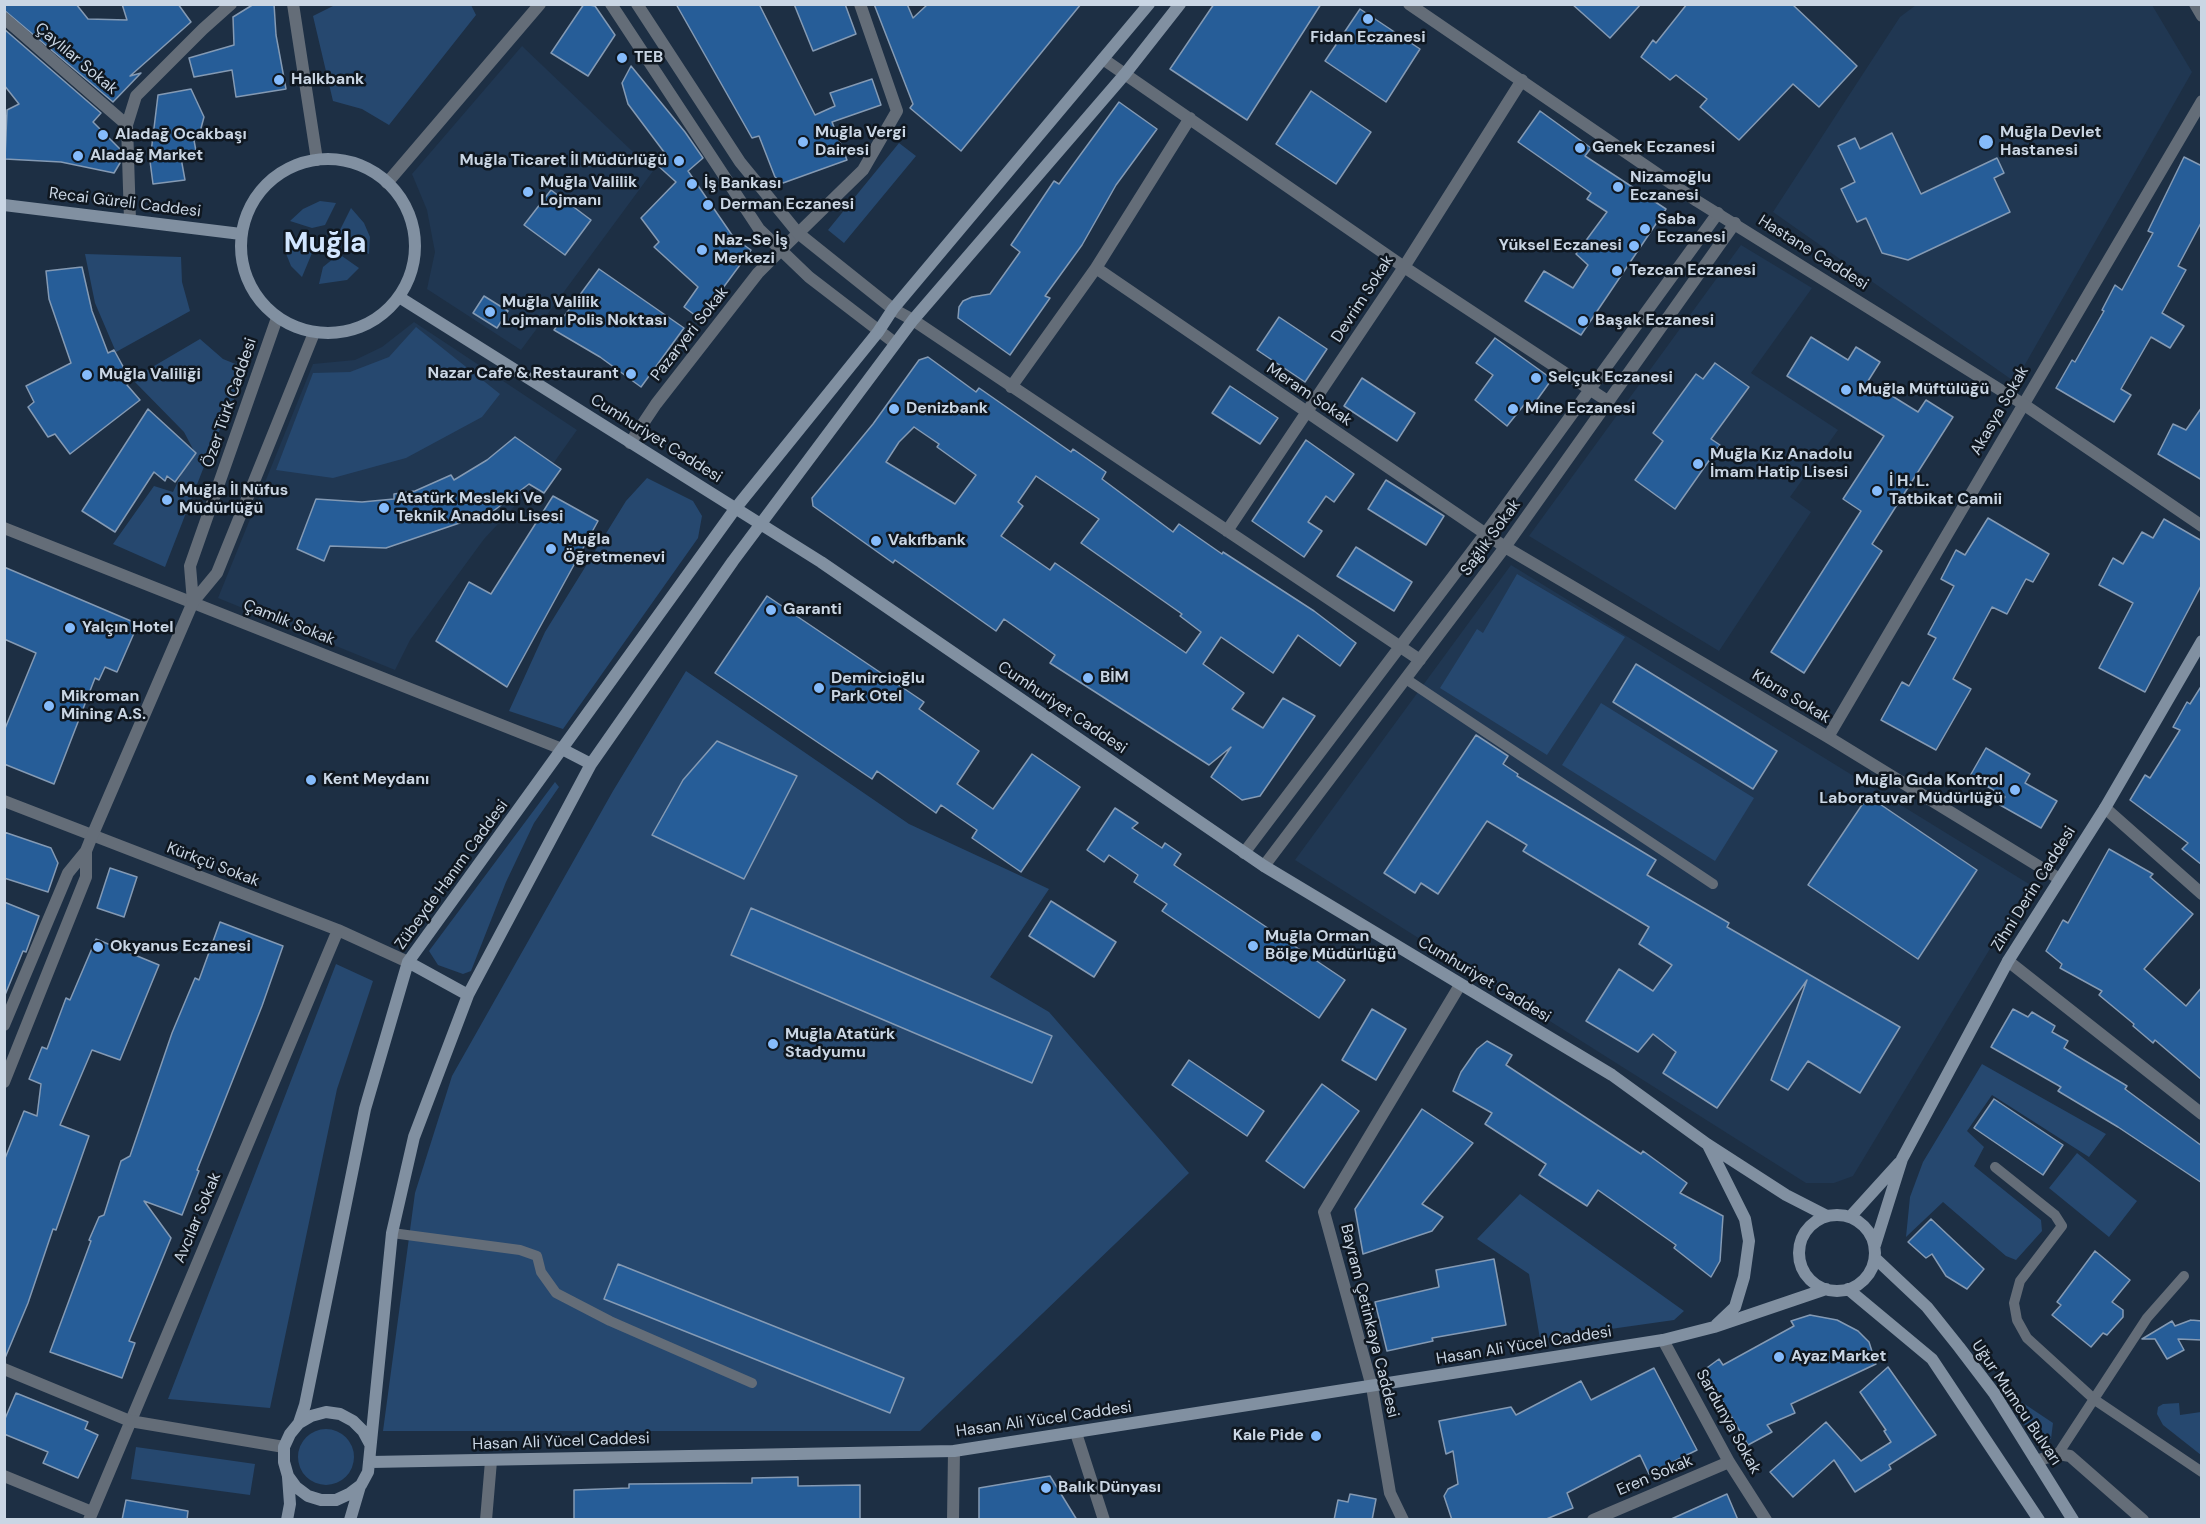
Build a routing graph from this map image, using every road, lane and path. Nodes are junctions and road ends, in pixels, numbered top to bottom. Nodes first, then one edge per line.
1 (231, 4) edge
2 (293, 4) edge
3 (540, 4) edge
4 (611, 4) edge
5 (637, 4) edge
6 (860, 4) edge
7 (1149, 4) edge
8 (1180, 4) edge
9 (1409, 4) edge
10 (2195, 4) edge
11 (2202, 16) edge
12 (4, 18) edge
13 (1103, 59) junction
14 (1125, 74) junction
15 (1522, 80) junction
16 (2202, 101) edge
17 (1190, 118) junction
18 (127, 125) junction
19 (317, 160) junction
20 (387, 183) junction
21 (4, 205) edge
22 (1718, 213) junction
23 (130, 220) junction
24 (1735, 223) junction
25 (798, 233) junction
26 (241, 234) junction
27 (781, 250) junction
28 (1404, 267) junction
29 (1096, 268) junction
30 (399, 297) junction
31 (893, 309) junction
32 (277, 318) junction
33 (913, 320) junction
34 (878, 332) junction
35 (314, 333) junction
36 (895, 343) junction
37 (1011, 387) junction
38 (1591, 390) junction
39 (1609, 402) junction
40 (2023, 404) junction
41 (1307, 414) junction
42 (630, 443) junction
43 (735, 509) junction
44 (760, 524) junction
45 (2202, 526) edge
46 (4, 528) edge
47 (1227, 531) junction
48 (1485, 534) junction
49 (1505, 547) junction
50 (193, 602) junction
51 (2202, 641) edge
52 (1398, 645) junction
53 (1420, 660) junction
54 (1406, 679) junction
55 (1828, 737) junction
56 (562, 749) junction
57 (591, 764) junction
58 (4, 801) edge
59 (2105, 807) junction
60 (92, 836) junction
61 (86, 851) junction
62 (1244, 853) junction
63 (1264, 866) junction
64 (2058, 878) junction
65 (1713, 884) dead end
66 (2202, 894) edge
67 (338, 930) junction
68 (2008, 961) junction
69 (408, 962) junction
70 (1460, 985) junction
71 (468, 994) junction
72 (4, 1024) edge
73 (4, 1082) edge
74 (2202, 1114) edge
75 (1707, 1144) junction
76 (1902, 1159) junction
77 (1995, 1167) dead end
78 (1827, 1216) junction
79 (1850, 1217) junction
80 (392, 1233) junction
81 (1875, 1251) junction
82 (2184, 1276) dead end
83 (1826, 1289) junction
84 (1848, 1289) junction
85 (1714, 1327) junction
86 (1663, 1340) junction
87 (4, 1369) edge
88 (752, 1383) dead end
89 (1372, 1387) junction
90 (2096, 1400) junction
91 (130, 1421) junction
92 (299, 1423) junction
93 (1076, 1433) junction
94 (370, 1444) junction
95 (284, 1447) junction
96 (954, 1451) junction
97 (2058, 1454) junction
98 (491, 1461) junction
99 (2036, 1461) junction
100 (371, 1462) junction
101 (1729, 1462) junction
102 (2202, 1472) edge
103 (4, 1476) edge
104 (288, 1476) junction
105 (361, 1485) junction
106 (91, 1516) edge
107 (287, 1520) edge
108 (350, 1520) edge
109 (486, 1520) edge
110 (952, 1520) edge
111 (1104, 1520) edge
112 (1403, 1520) edge
113 (1593, 1520) edge
114 (1766, 1520) edge
115 (2039, 1520) edge
116 (2073, 1520) edge
117 (2143, 1520) edge

1 - 18 street
2 - 19 street
3 - 20 street
4 - 27 street
5 - 25 street
6 - 25 street, Pazaryeri Sokak
7 - 13 main road, Zübeyde Hanım Caddesi
8 - 14 main road
9 - 15 street, Hastane Caddesi
10 - 11 street
12 - 18 street, Çaylılar Sokak
13 - 14 street
13 - 31 main road, Zübeyde Hanım Caddesi
14 - 17 street
14 - 33 main road
15 - 22 street, Hastane Caddesi
15 - 28 street, Devrim Sokak
16 - 40 street, Akasya Sokak
17 - 28 street
17 - 29 street
18 - 23 street
19 - 20 main road
19 - 26 main road
20 - 30 main road
21 - 23 main road, Recai Güreli Caddesi
22 - 24 street, Hastane Caddesi
22 - 38 street, Sağlık Sokak
23 - 26 main road, Recai Güreli Caddesi
24 - 39 street, Sağlık Sokak
24 - 40 street, Hastane Caddesi
25 - 27 street, Pazaryeri Sokak
25 - 31 street
26 - 32 main road
27 - 34 street
27 - 42 street, Pazaryeri Sokak
28 - 38 street
28 - 41 street, Devrim Sokak
29 - 37 street
29 - 41 street, Meram Sokak
30 - 35 main road
30 - 42 main road, Cumhuriyet Caddesi
31 - 33 street
31 - 34 main road, Zübeyde Hanım Caddesi
32 - 35 main road
32 - 50 street, Özer Türk Caddesi
33 - 36 main road
33 - 37 street
34 - 36 street
34 - 43 main road, Zübeyde Hanım Caddesi
35 - 50 street, Özer Türk Caddesi
36 - 44 main road
37 - 47 street
38 - 39 street
38 - 48 street, Sağlık Sokak
39 - 49 street, Sağlık Sokak
40 - 45 street, Hastane Caddesi
40 - 55 street, Akasya Sokak
41 - 47 street, Devrim Sokak
41 - 48 street, Meram Sokak
42 - 43 main road, Cumhuriyet Caddesi
43 - 44 main road, Cumhuriyet Caddesi
43 - 56 main road, Zübeyde Hanım Caddesi
44 - 57 main road
44 - 62 main road, Cumhuriyet Caddesi
46 - 50 street, Çamlık Sokak
47 - 52 street
48 - 49 street, Meram Sokak
48 - 52 street, Sağlık Sokak
49 - 53 street, Sağlık Sokak
49 - 55 street, Kıbrıs Sokak
50 - 56 street, Çamlık Sokak
50 - 60 street, Özer Türk Caddesi
51 - 59 main road, Zihni Derin Caddesi
52 - 53 street
52 - 62 street, Sağlık Sokak
53 - 54 street, Sağlık Sokak
54 - 63 street, Sağlık Sokak
54 - 65 lane
55 - 64 street, Kıbrıs Sokak
56 - 57 main road
56 - 69 main road, Zübeyde Hanım Caddesi
57 - 71 main road
58 - 60 street, Kürkçü Sokak
59 - 64 main road, Zihni Derin Caddesi
59 - 66 street
60 - 61 street, Özer Türk Caddesi
60 - 67 street, Kürkçü Sokak
61 - 72 street, Özer Türk Caddesi
61 - 73 street, Özer Türk Caddesi
62 - 63 main road, Cumhuriyet Caddesi
63 - 70 main road, Cumhuriyet Caddesi
64 - 68 main road, Zihni Derin Caddesi
67 - 69 street, Kürkçü Sokak
67 - 91 street, Avcılar Sokak
68 - 74 street
68 - 76 main road, Zihni Derin Caddesi
69 - 71 main road
69 - 92 main road, Zübeyde Hanım Caddesi
70 - 75 main road, Cumhuriyet Caddesi
70 - 89 street, Bayram Çetinkaya Caddesi
71 - 80 main road
75 - 78 main road, Cumhuriyet Caddesi
75 - 85 main road
76 - 79 main road
76 - 81 main road
77 - 90 lane
78 - 79 main road
78 - 83 main road
79 - 81 main road
80 - 88 lane
80 - 94 main road
81 - 84 main road
81 - 99 main road, Uğur Mumcu Bulvarı
82 - 90 lane
83 - 84 main road
83 - 85 main road, Hasan Ali Yücel Caddesi
84 - 115 main road
85 - 86 main road, Hasan Ali Yücel Caddesi
86 - 89 main road, Hasan Ali Yücel Caddesi
86 - 101 street, Sardunya Sokak
87 - 91 street
89 - 93 main road, Hasan Ali Yücel Caddesi
89 - 112 street, Bayram Çetinkaya Caddesi
90 - 97 lane
90 - 102 lane
91 - 95 street
91 - 106 street, Avcılar Sokak
92 - 94 main road
92 - 95 main road
93 - 96 main road, Hasan Ali Yücel Caddesi
93 - 111 street
94 - 100 main road
95 - 104 main road
96 - 98 main road, Hasan Ali Yücel Caddesi
96 - 110 street
97 - 99 street
97 - 117 street
98 - 100 main road, Hasan Ali Yücel Caddesi
98 - 109 street
99 - 116 main road, Uğur Mumcu Bulvarı
100 - 105 main road
101 - 113 street, Eren Sokak
101 - 114 street, Sardunya Sokak
103 - 106 street
104 - 105 main road
104 - 107 main road
105 - 108 main road

